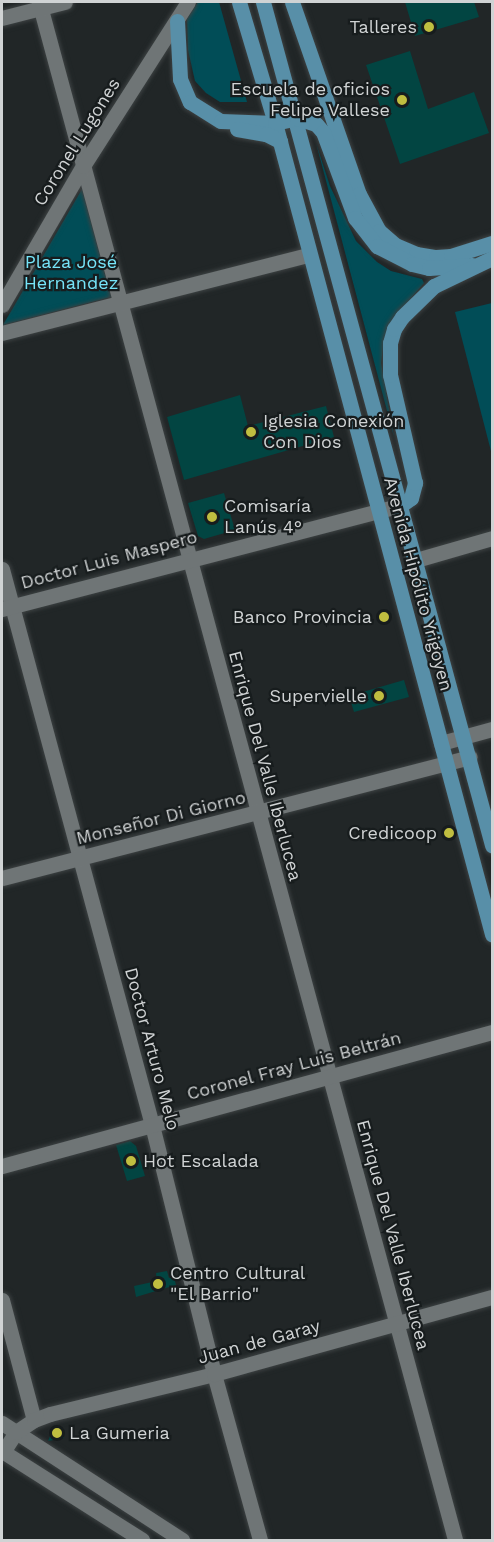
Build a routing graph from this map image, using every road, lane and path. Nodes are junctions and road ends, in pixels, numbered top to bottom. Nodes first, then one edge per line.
1 (64, 2) edge
2 (188, 2) edge
3 (239, 2) edge
4 (263, 2) edge
5 (292, 2) edge
6 (40, 5) edge
7 (2, 18) edge
8 (177, 21) junction
9 (297, 118) junction
10 (221, 121) junction
11 (275, 123) junction
12 (329, 130) junction
13 (280, 141) junction
14 (83, 166) junction
15 (492, 243) edge
16 (309, 255) junction
17 (492, 258) edge
18 (472, 266) junction
19 (120, 301) junction
20 (2, 305) edge
21 (2, 333) edge
22 (401, 505) junction
23 (378, 512) junction
24 (492, 538) edge
25 (189, 559) junction
26 (416, 560) junction
27 (2, 569) edge
28 (7, 608) edge
29 (492, 729) edge
30 (464, 737) junction
31 (441, 743) junction
32 (470, 757) junction
33 (446, 763) junction
34 (258, 813) junction
35 (492, 845) edge
36 (81, 858) junction
37 (2, 878) edge
38 (492, 934) edge
39 (492, 1032) edge
40 (330, 1077) junction
41 (152, 1125) junction
42 (2, 1166) edge
43 (492, 1297) edge
44 (2, 1300) edge
45 (398, 1324) junction
46 (214, 1374) junction
47 (34, 1420) junction
48 (2, 1423) edge
49 (16, 1432) junction
50 (2, 1452) edge
51 (142, 1540) edge
52 (182, 1540) edge
53 (260, 1540) edge
54 (455, 1540) edge

1 - 6 street
2 - 8 street, Coronel Lugones
3 - 11 main road, Avenida Hipólito Yrigoyen
4 - 9 main road, Avenida Hipólito Yrigoyen
5 - 12 main road
6 - 7 street
6 - 14 street, Enrique Del Valle Iberlucea
8 - 10 main road
8 - 14 street, Coronel Lugones
9 - 11 main road
9 - 12 main road
9 - 22 main road, Avenida Hipólito Yrigoyen
10 - 11 main road
10 - 13 main road
11 - 13 main road, Avenida Hipólito Yrigoyen
12 - 15 main road
12 - 18 main road
13 - 16 main road, Avenida Hipólito Yrigoyen
14 - 19 street, Enrique Del Valle Iberlucea
14 - 20 street, Coronel Lugones
16 - 19 street
16 - 23 main road, Avenida Hipólito Yrigoyen
17 - 18 main road
18 - 22 main road
19 - 21 street
19 - 25 street, Enrique Del Valle Iberlucea
22 - 23 street, Doctor Luis Maspero
22 - 26 main road, Avenida Hipólito Yrigoyen
23 - 25 street, Doctor Luis Maspero
23 - 31 main road, Avenida Hipólito Yrigoyen
24 - 26 street
25 - 28 street, Doctor Luis Maspero
25 - 34 street, Enrique Del Valle Iberlucea
26 - 30 main road, Avenida Hipólito Yrigoyen
27 - 28 street, Doctor Arturo Melo
28 - 36 street, Doctor Arturo Melo
29 - 30 street
30 - 31 street
30 - 32 main road, Avenida Hipólito Yrigoyen
31 - 33 main road, Avenida Hipólito Yrigoyen
32 - 33 street, Monseñor Di Giorno
32 - 35 main road, Avenida Hipólito Yrigoyen
33 - 34 street, Monseñor Di Giorno
33 - 38 main road, Avenida Hipólito Yrigoyen
34 - 36 street, Monseñor Di Giorno
34 - 40 street, Enrique Del Valle Iberlucea
36 - 37 street, Monseñor Di Giorno
36 - 41 street, Doctor Arturo Melo
39 - 40 street, Coronel Fray Luis Beltrán
40 - 41 street, Coronel Fray Luis Beltrán
40 - 45 street, Enrique Del Valle Iberlucea
41 - 42 street, Coronel Fray Luis Beltrán
41 - 46 street, Doctor Arturo Melo
43 - 45 street, Juan de Garay
44 - 47 street
45 - 46 street, Juan de Garay
45 - 54 street, Enrique Del Valle Iberlucea
46 - 47 street, Juan de Garay
46 - 53 street, Doctor Arturo Melo
47 - 49 street, Juan de Garay
48 - 49 street
49 - 50 street
49 - 52 street
50 - 51 street

